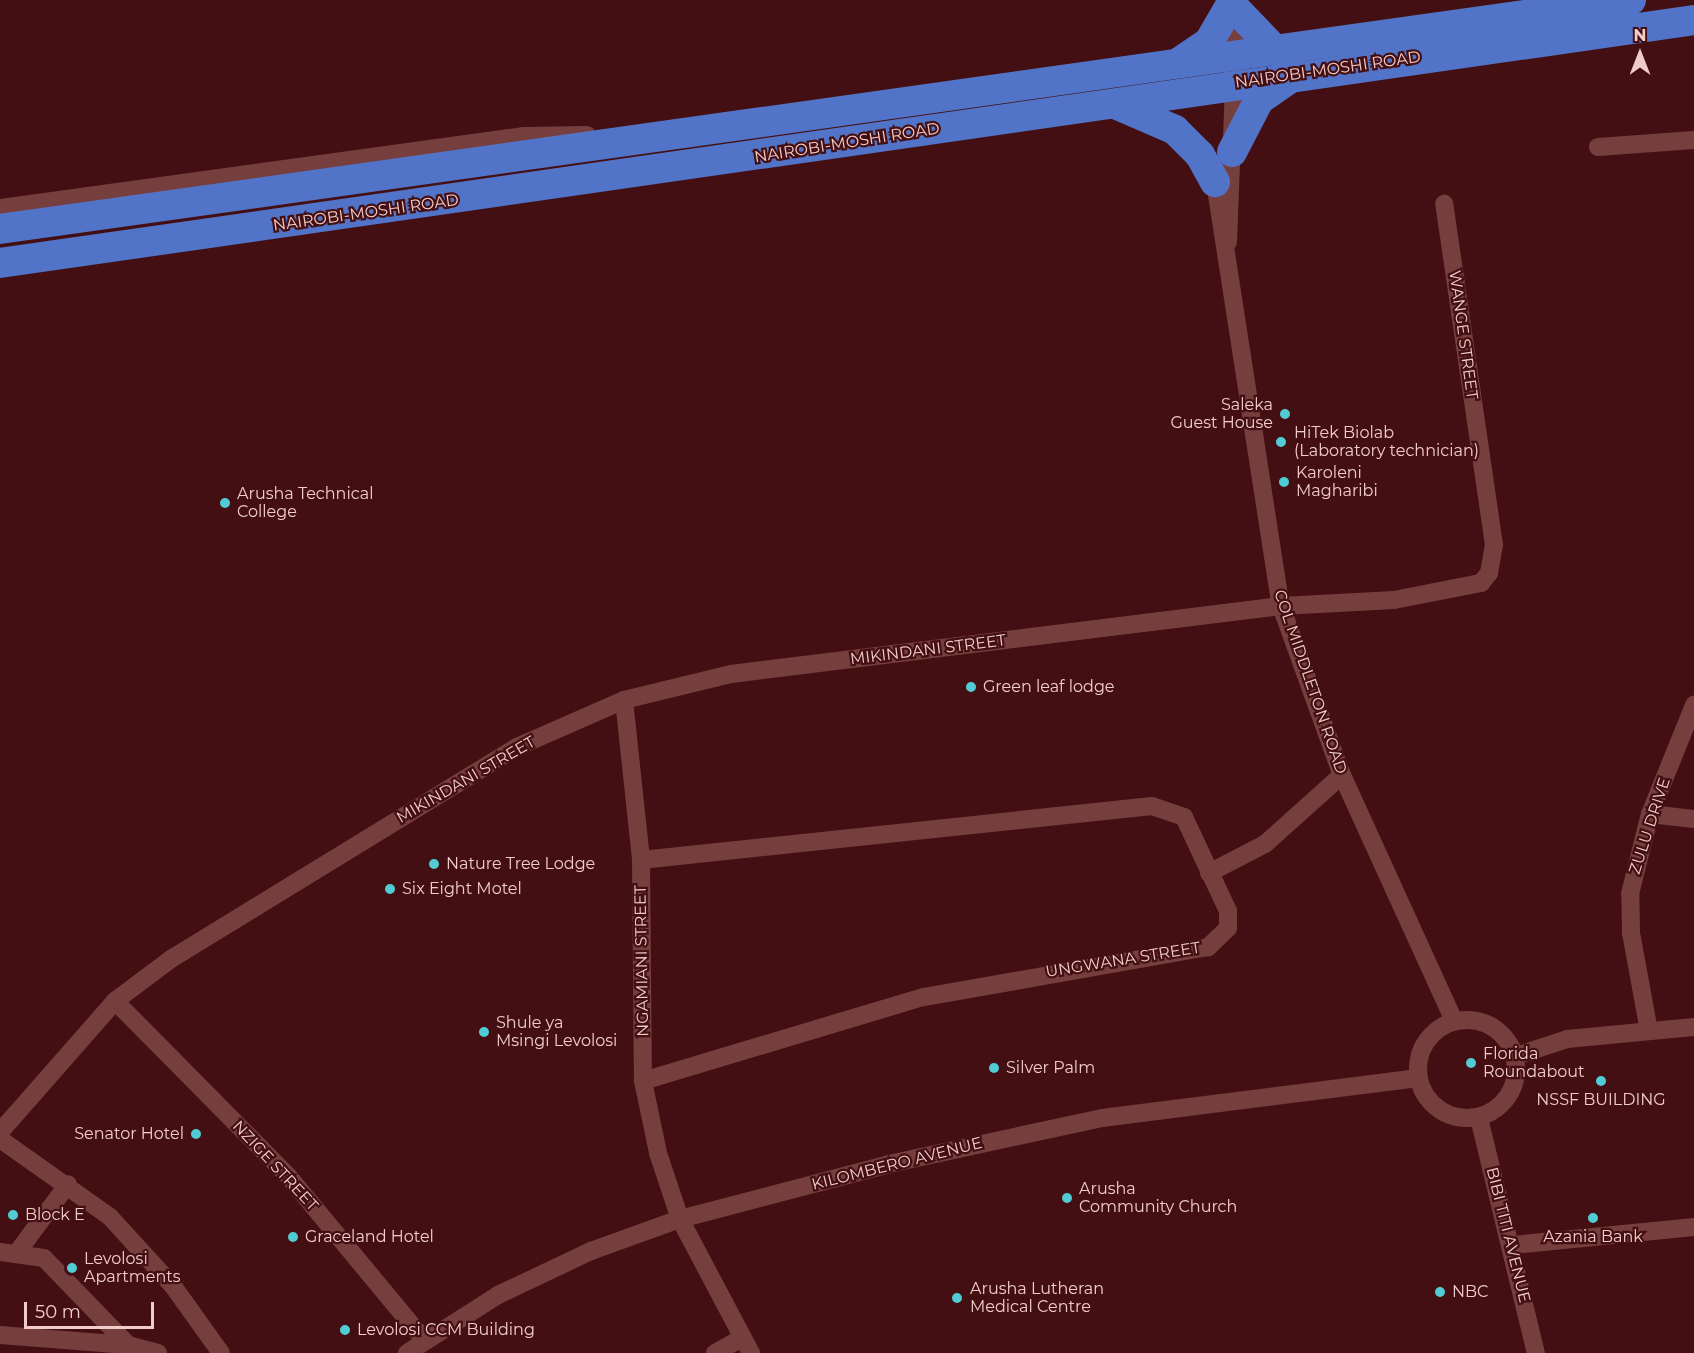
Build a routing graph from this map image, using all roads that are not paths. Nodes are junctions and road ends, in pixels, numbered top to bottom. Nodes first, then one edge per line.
1 (1631, 0) edge
2 (1232, 2) edge
3 (1600, 2) edge
4 (1694, 20) edge
5 (1277, 52) junction
6 (1176, 64) junction
7 (1227, 71) junction
8 (1297, 75) junction
9 (1112, 103) junction
10 (663, 135) junction
11 (1694, 140) edge
12 (1598, 147) dead end
13 (1232, 152) junction
14 (1223, 193) junction
15 (1444, 204) dead end
16 (0, 207) edge
17 (0, 230) edge
18 (1227, 250) junction
19 (0, 263) edge
20 (1281, 606) junction
21 (624, 699) junction
22 (1694, 705) edge
23 (1342, 775) junction
24 (1650, 814) junction
25 (1694, 819) edge
26 (641, 860) junction
27 (1209, 873) junction
28 (115, 1001) junction
29 (1454, 1021) junction
30 (1694, 1027) edge
31 (1649, 1031) junction
32 (1516, 1056) junction
33 (1418, 1078) junction
34 (643, 1081) junction
35 (1479, 1118) junction
36 (0, 1132) edge
37 (0, 1139) edge
38 (68, 1184) junction
39 (680, 1219) junction
40 (1694, 1227) edge
41 (1513, 1245) junction
42 (8, 1253) edge
43 (0, 1335) edge
44 (425, 1341) junction
45 (128, 1345) junction
46 (746, 1345) edge
47 (38, 1347) edge
48 (158, 1353) edge
49 (220, 1353) edge
50 (407, 1353) edge
51 (715, 1353) edge
52 (1536, 1353) edge

1 - 3 highway, NAIROBI-MOSHI ROAD
2 - 5 highway
2 - 6 highway
2 - 7 street
3 - 5 highway, NAIROBI-MOSHI ROAD
4 - 8 highway, NAIROBI-MOSHI ROAD
5 - 7 highway, NAIROBI-MOSHI ROAD
6 - 7 highway, NAIROBI-MOSHI ROAD
6 - 10 highway, NAIROBI-MOSHI ROAD
7 - 8 highway, NAIROBI-MOSHI ROAD
7 - 9 highway, NAIROBI-MOSHI ROAD
7 - 13 street, COL MIDDLETON ROAD
7 - 14 street, COL MIDDLETON ROAD
8 - 13 highway
9 - 14 highway
9 - 19 highway, NAIROBI-MOSHI ROAD
10 - 16 street
10 - 17 highway, NAIROBI-MOSHI ROAD
11 - 12 street
13 - 14 street, COL MIDDLETON ROAD
14 - 18 street, COL MIDDLETON ROAD
14 - 18 street, COL MIDDLETON ROAD
15 - 20 street, WANGE STREET
18 - 20 street, COL MIDDLETON ROAD
20 - 21 street, MIKINDANI STREET
20 - 23 street, COL MIDDLETON ROAD
21 - 26 street, NGAMIANI STREET
21 - 28 street, MIKINDANI STREET
22 - 24 street, ZULU DRIVE
23 - 27 street
23 - 29 street, COL MIDDLETON ROAD
24 - 25 street
24 - 31 street, ZULU DRIVE
26 - 27 street, UNGWANA STREET
26 - 34 street, NGAMIANI STREET
27 - 34 street, UNGWANA STREET
28 - 36 street, MIKINDANI STREET
28 - 44 street, NZIGE STREET
29 - 32 street
29 - 33 street
30 - 31 street
31 - 32 street
32 - 35 street
33 - 35 street
33 - 39 street, KILOMBERO AVENUE
34 - 39 street, NGAMIANI STREET
35 - 41 street, BIBI TITI AVENUE
37 - 38 street
38 - 42 street
38 - 49 street
39 - 44 street, KILOMBERO AVENUE
39 - 46 street, NGAMIANI STREET
40 - 41 street
41 - 52 street, BIBI TITI AVENUE
42 - 45 street
43 - 47 street
44 - 50 street, KILOMBERO AVENUE
45 - 47 street
45 - 48 street
46 - 51 street

